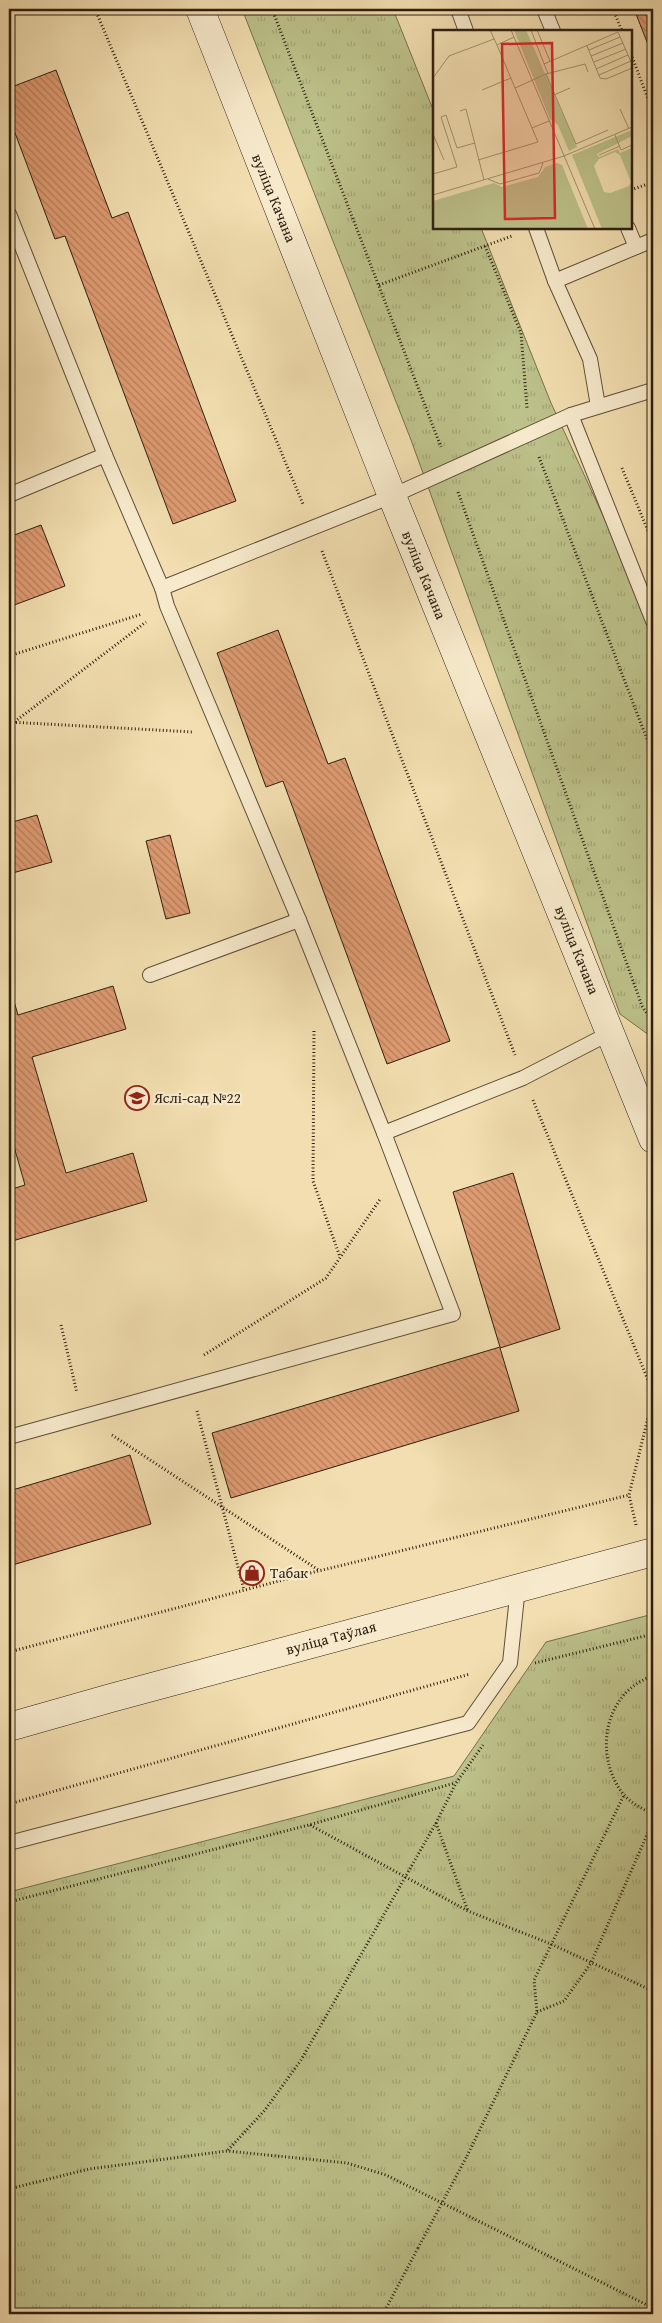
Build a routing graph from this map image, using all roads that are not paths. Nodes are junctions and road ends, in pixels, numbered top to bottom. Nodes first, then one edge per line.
1 (200, 9) edge
2 (458, 9) edge
3 (544, 9) edge
4 (466, 30) edge
5 (553, 30) edge
6 (9, 214) edge
7 (536, 229) edge
8 (628, 229) edge
9 (653, 240) edge
10 (636, 247) junction
11 (555, 280) junction
12 (653, 390) edge
13 (598, 406) junction
14 (571, 415) junction
15 (106, 456) junction
16 (9, 495) edge
17 (392, 496) junction
18 (162, 588) junction
19 (653, 621) edge
20 (300, 920) junction
21 (150, 975) dead end
22 (610, 1033) junction
23 (384, 1133) junction
24 (653, 1139) edge
25 (9, 1437) edge
26 (653, 1552) edge
27 (518, 1587) junction
28 (9, 1727) edge
29 (9, 1843) edge

1 - 17 main road, вуліца Качана
2 - 4 lane
3 - 5 lane
6 - 15 lane
7 - 11 lane
8 - 10 lane
9 - 10 lane
10 - 11 lane
11 - 13 lane
12 - 13 lane
13 - 14 lane
14 - 17 lane
14 - 19 lane
15 - 16 lane
15 - 18 lane
17 - 18 lane
17 - 22 main road, вуліца Качана
18 - 20 lane
20 - 21 lane
20 - 23 lane
22 - 23 lane
22 - 24 main road, вуліца Качана
23 - 25 lane
26 - 27 main road, вуліца Таўлая
27 - 28 main road, вуліца Таўлая
27 - 29 lane

